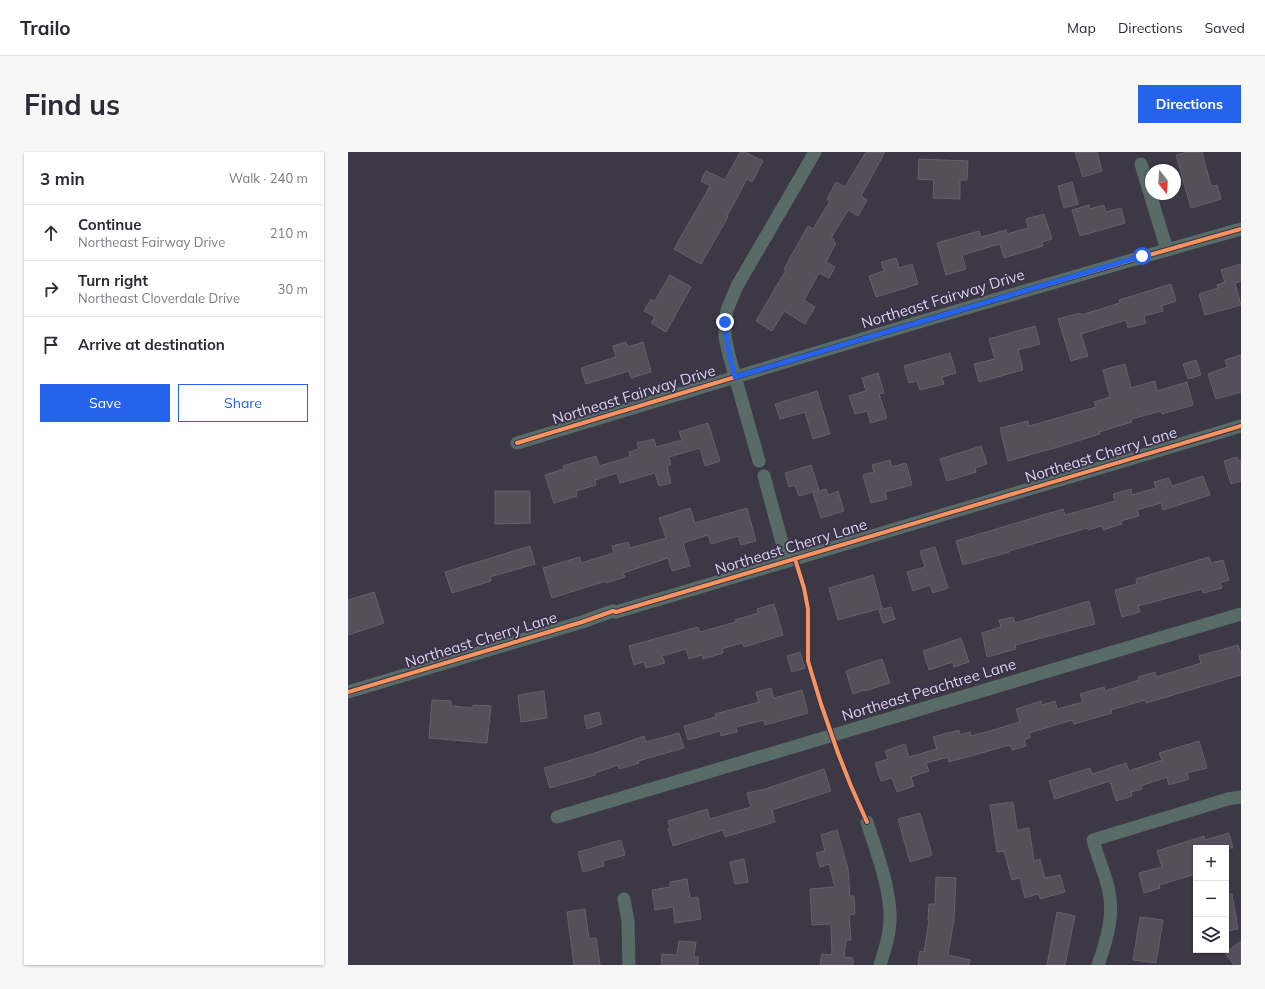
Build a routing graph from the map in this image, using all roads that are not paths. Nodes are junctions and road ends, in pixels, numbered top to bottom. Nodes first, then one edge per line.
1 (815, 152) edge
2 (1141, 164) dead end
3 (1241, 229) edge
4 (1167, 250) junction
5 (735, 377) junction
6 (1241, 426) edge
7 (517, 443) dead end
8 (759, 461) dead end
9 (764, 476) dead end
10 (787, 561) junction
11 (1241, 614) edge
12 (348, 692) edge
13 (1241, 797) edge
14 (557, 817) dead end
15 (867, 822) dead end
16 (624, 899) dead end
17 (628, 965) edge
18 (880, 965) edge
19 (1098, 965) edge

1 - 5 street
2 - 4 street
3 - 4 street, Northeast Fairway Drive
4 - 5 street, Northeast Fairway Drive
5 - 7 street, Northeast Fairway Drive
5 - 8 street
6 - 10 street, Northeast Cherry Lane
9 - 10 street
10 - 12 street, Northeast Cherry Lane
11 - 14 street, Northeast Peachtree Lane
13 - 19 street
15 - 18 street
16 - 17 street

